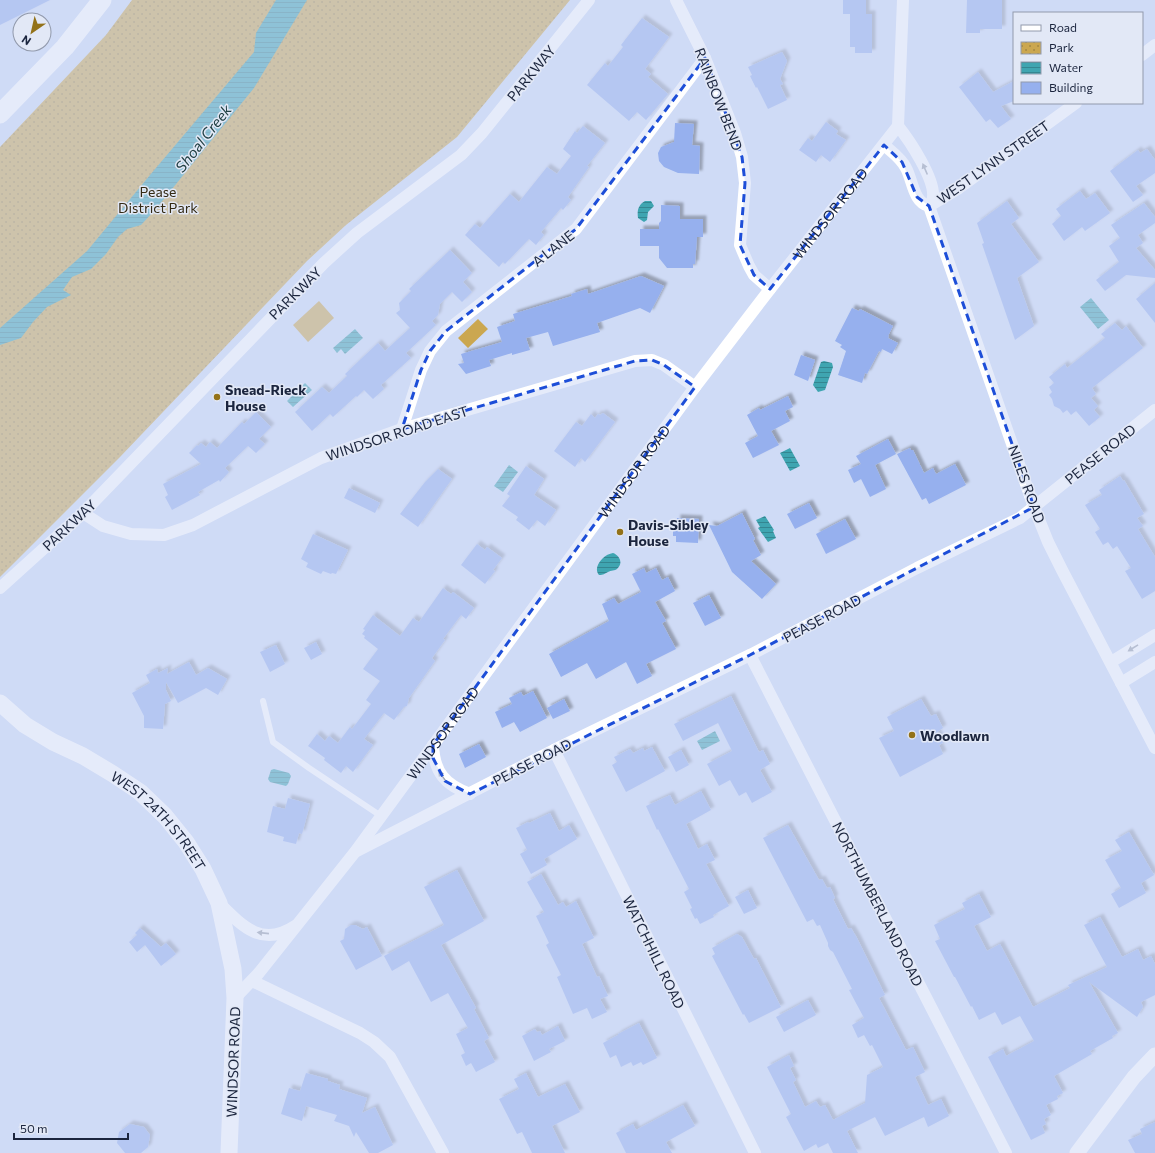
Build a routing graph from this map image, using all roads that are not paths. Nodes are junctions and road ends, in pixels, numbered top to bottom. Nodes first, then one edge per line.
1 (589, 0) edge
2 (676, 0) edge
3 (904, 0) edge
4 (100, 1) edge
5 (1155, 45) edge
6 (1143, 54) edge
7 (705, 58) junction
8 (1075, 104) edge
9 (2, 108) edge
10 (898, 126) junction
11 (884, 145) junction
12 (930, 206) junction
13 (770, 289) junction
14 (695, 387) junction
15 (1155, 410) edge
16 (402, 429) junction
17 (1034, 507) junction
18 (83, 513) junction
19 (0, 588) edge
20 (1155, 635) edge
21 (750, 655) junction
22 (1111, 662) junction
23 (1155, 662) edge
24 (1121, 682) junction
25 (262, 701) dead end
26 (0, 703) edge
27 (432, 745) junction
28 (1155, 748) edge
29 (554, 750) junction
30 (470, 794) junction
31 (381, 816) junction
32 (355, 852) junction
33 (218, 903) junction
34 (300, 923) junction
35 (252, 981) junction
36 (235, 998) junction
37 (1155, 1055) edge
38 (751, 1151) edge
39 (1079, 1152) edge
40 (229, 1153) edge
41 (443, 1153) edge
42 (1006, 1153) edge

1 - 18 street, PARKWAY
2 - 7 street, RAINBOW BEND
3 - 10 street
4 - 9 main road
5 - 6 street
7 - 13 street, RAINBOW BEND
7 - 16 street, A LANE
8 - 12 street, WEST LYNN STREET
10 - 11 street, WINDSOR ROAD
12 -> 10 street, NILES ROAD
11 - 12 street, NILES ROAD
11 - 13 street, WINDSOR ROAD
12 - 17 street, NILES ROAD
13 - 14 street, WINDSOR ROAD
14 - 16 street, WINDSOR ROAD EAST
14 - 27 street, WINDSOR ROAD
15 - 17 street, PEASE ROAD
16 - 18 street, WINDSOR ROAD EAST
17 - 21 street, PEASE ROAD
17 - 22 street, NILES ROAD
18 - 19 street, PARKWAY
20 -> 22 street
21 - 29 street, PEASE ROAD
21 - 42 street, NORTHUMBERLAND ROAD
22 - 24 street, NILES ROAD
23 - 24 street
24 - 28 street, NILES ROAD
25 - 31 lane
26 - 33 main road, WEST 24TH STREET
30 -> 27 street
27 - 31 street, WINDSOR ROAD
29 - 30 street, PEASE ROAD
29 - 38 street, WATCHHILL ROAD
30 - 32 street, PEASE ROAD
31 - 32 street, WINDSOR ROAD
32 - 34 street, WINDSOR ROAD
34 -> 33 street, WINDSOR ROAD
33 - 36 main road, WEST 24TH STREET
34 - 35 street, WINDSOR ROAD
35 - 36 street, WINDSOR ROAD
35 - 41 street
36 - 40 main road, WINDSOR ROAD
37 - 39 street

